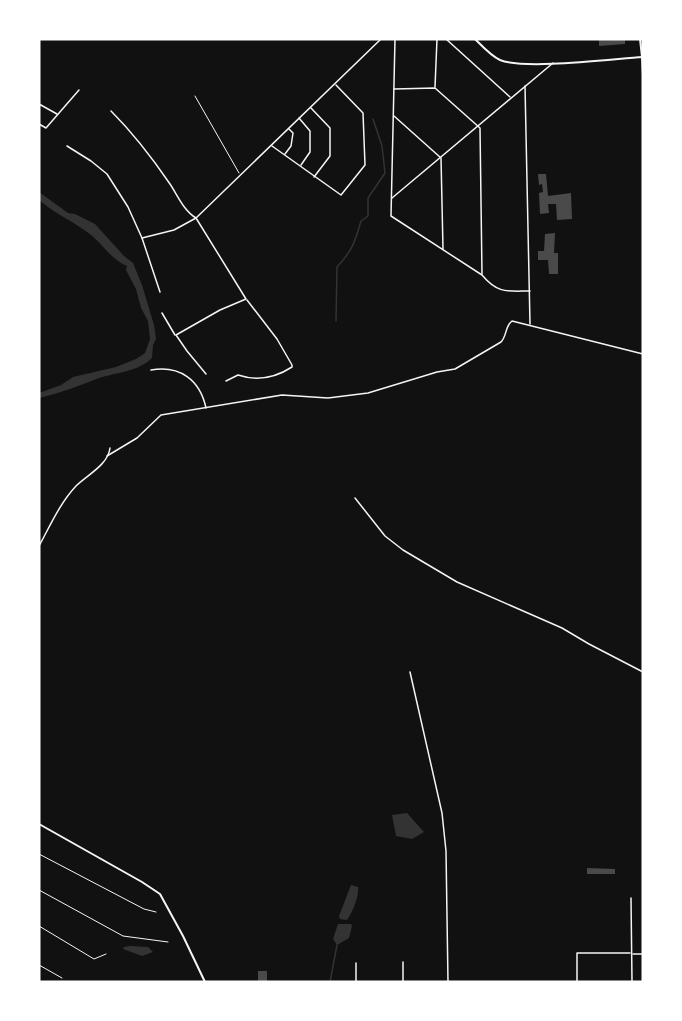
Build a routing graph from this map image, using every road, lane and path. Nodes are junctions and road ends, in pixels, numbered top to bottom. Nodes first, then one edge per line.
1 (381, 39) edge
2 (395, 39) edge
3 (437, 39) edge
4 (446, 39) edge
5 (475, 39) edge
6 (640, 39) edge
7 (642, 57) edge
8 (553, 63) junction
9 (643, 75) edge
10 (335, 84) junction
11 (525, 86) junction
12 (435, 88) junction
13 (394, 89) junction
14 (79, 90) dead end
15 (195, 96) dead end
16 (511, 97) junction
17 (39, 104) edge
18 (311, 107) junction
19 (111, 111) dead end
20 (58, 114) junction
21 (393, 115) junction
22 (299, 118) junction
23 (39, 124) edge
24 (477, 126) junction
25 (288, 128) junction
26 (271, 145) junction
27 (67, 146) dead end
28 (285, 154) junction
29 (441, 158) junction
30 (300, 166) junction
31 (240, 175) junction
32 (314, 177) junction
33 (391, 199) junction
34 (196, 218) junction
35 (142, 238) junction
36 (443, 249) junction
37 (482, 275) junction
38 (530, 291) junction
39 (160, 292) dead end
40 (246, 299) junction
41 (162, 313) dead end
42 (530, 324) junction
43 (176, 335) junction
44 (643, 354) edge
45 (151, 370) dead end
46 (206, 374) dead end
47 (226, 381) dead end
48 (206, 408) junction
49 (110, 448) dead end
50 (107, 456) junction
51 (355, 498) dead end
52 (39, 546) edge
53 (410, 672) dead end
54 (643, 672) edge
55 (39, 824) edge
56 (39, 854) edge
57 (39, 890) edge
58 (631, 898) dead end
59 (156, 912) dead end
60 (39, 926) edge
61 (168, 942) dead end
62 (106, 954) dead end
63 (632, 954) junction
64 (643, 954) edge
65 (403, 962) dead end
66 (356, 963) dead end
67 (39, 965) edge
68 (62, 978) dead end
69 (205, 982) edge
70 (356, 982) edge
71 (403, 982) edge
72 (448, 982) edge
73 (577, 982) edge
74 (633, 982) edge

1 - 10 street
2 - 13 street
3 - 12 street
4 - 16 street
5 - 8 street
6 - 7 street
7 - 8 street
7 - 9 street
8 - 11 street
10 - 18 street
10 - 32 street
11 - 16 street
11 - 38 street
12 - 13 street
12 - 24 street
13 - 21 street
14 - 20 street
15 - 31 lane
16 - 24 street
17 - 20 street
18 - 22 street
18 - 32 street
19 - 34 street
20 - 23 street
21 - 29 street
21 - 33 street
22 - 25 street
22 - 30 street
24 - 29 street
24 - 37 street
25 - 26 street
25 - 28 street
26 - 28 street
26 - 31 street
27 - 35 street
28 - 30 street
29 - 33 street
29 - 36 street
30 - 32 street
31 - 34 street
33 - 36 street
34 - 35 street
34 - 40 street
35 - 39 street
36 - 37 street
37 - 38 street
38 - 42 street
40 - 43 street
40 - 47 street
41 - 43 street
42 - 44 street
42 - 48 street
43 - 46 street
45 - 48 street
48 - 50 street
49 - 50 street
50 - 52 street
51 - 54 street
53 - 72 street
55 - 69 street
56 - 59 lane
57 - 61 lane
58 - 63 street
60 - 62 lane
63 - 64 street
63 - 73 street
63 - 74 street
65 - 71 street
66 - 70 street
67 - 68 lane

